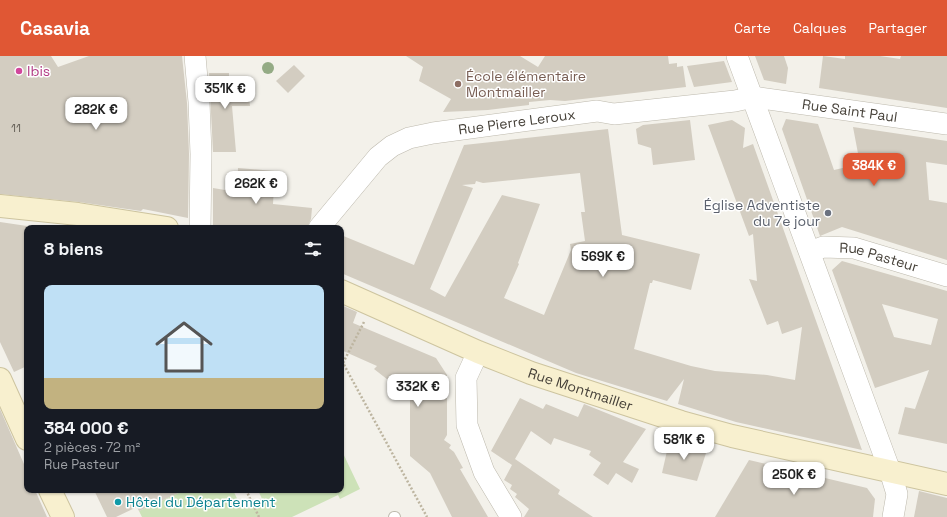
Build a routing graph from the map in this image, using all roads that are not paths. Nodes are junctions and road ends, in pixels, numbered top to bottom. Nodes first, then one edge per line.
1 (195, 56) edge
2 (738, 56) edge
3 (753, 97) junction
4 (947, 124) edge
5 (0, 206) edge
6 (148, 225) edge
7 (200, 225) edge
8 (321, 225) edge
9 (810, 252) junction
10 (947, 276) edge
11 (344, 291) edge
12 (478, 352) junction
13 (0, 379) edge
14 (24, 432) edge
15 (890, 471) junction
16 (947, 484) edge
17 (51, 493) edge
18 (63, 517) edge
19 (511, 517) edge
20 (893, 517) edge

1 - 7 street
2 - 3 street
3 - 4 street, Rue Saint Paul
3 - 8 street, Rue Pierre Leroux
3 - 9 street
5 - 6 main road
9 - 10 street, Rue Pasteur
9 - 15 street
11 - 12 main road, Rue Montmailler
12 - 15 main road, Rue Montmailler
12 - 19 street
13 - 14 main road
15 - 16 main road, Rue Montmailler
15 - 20 street
17 - 18 main road

